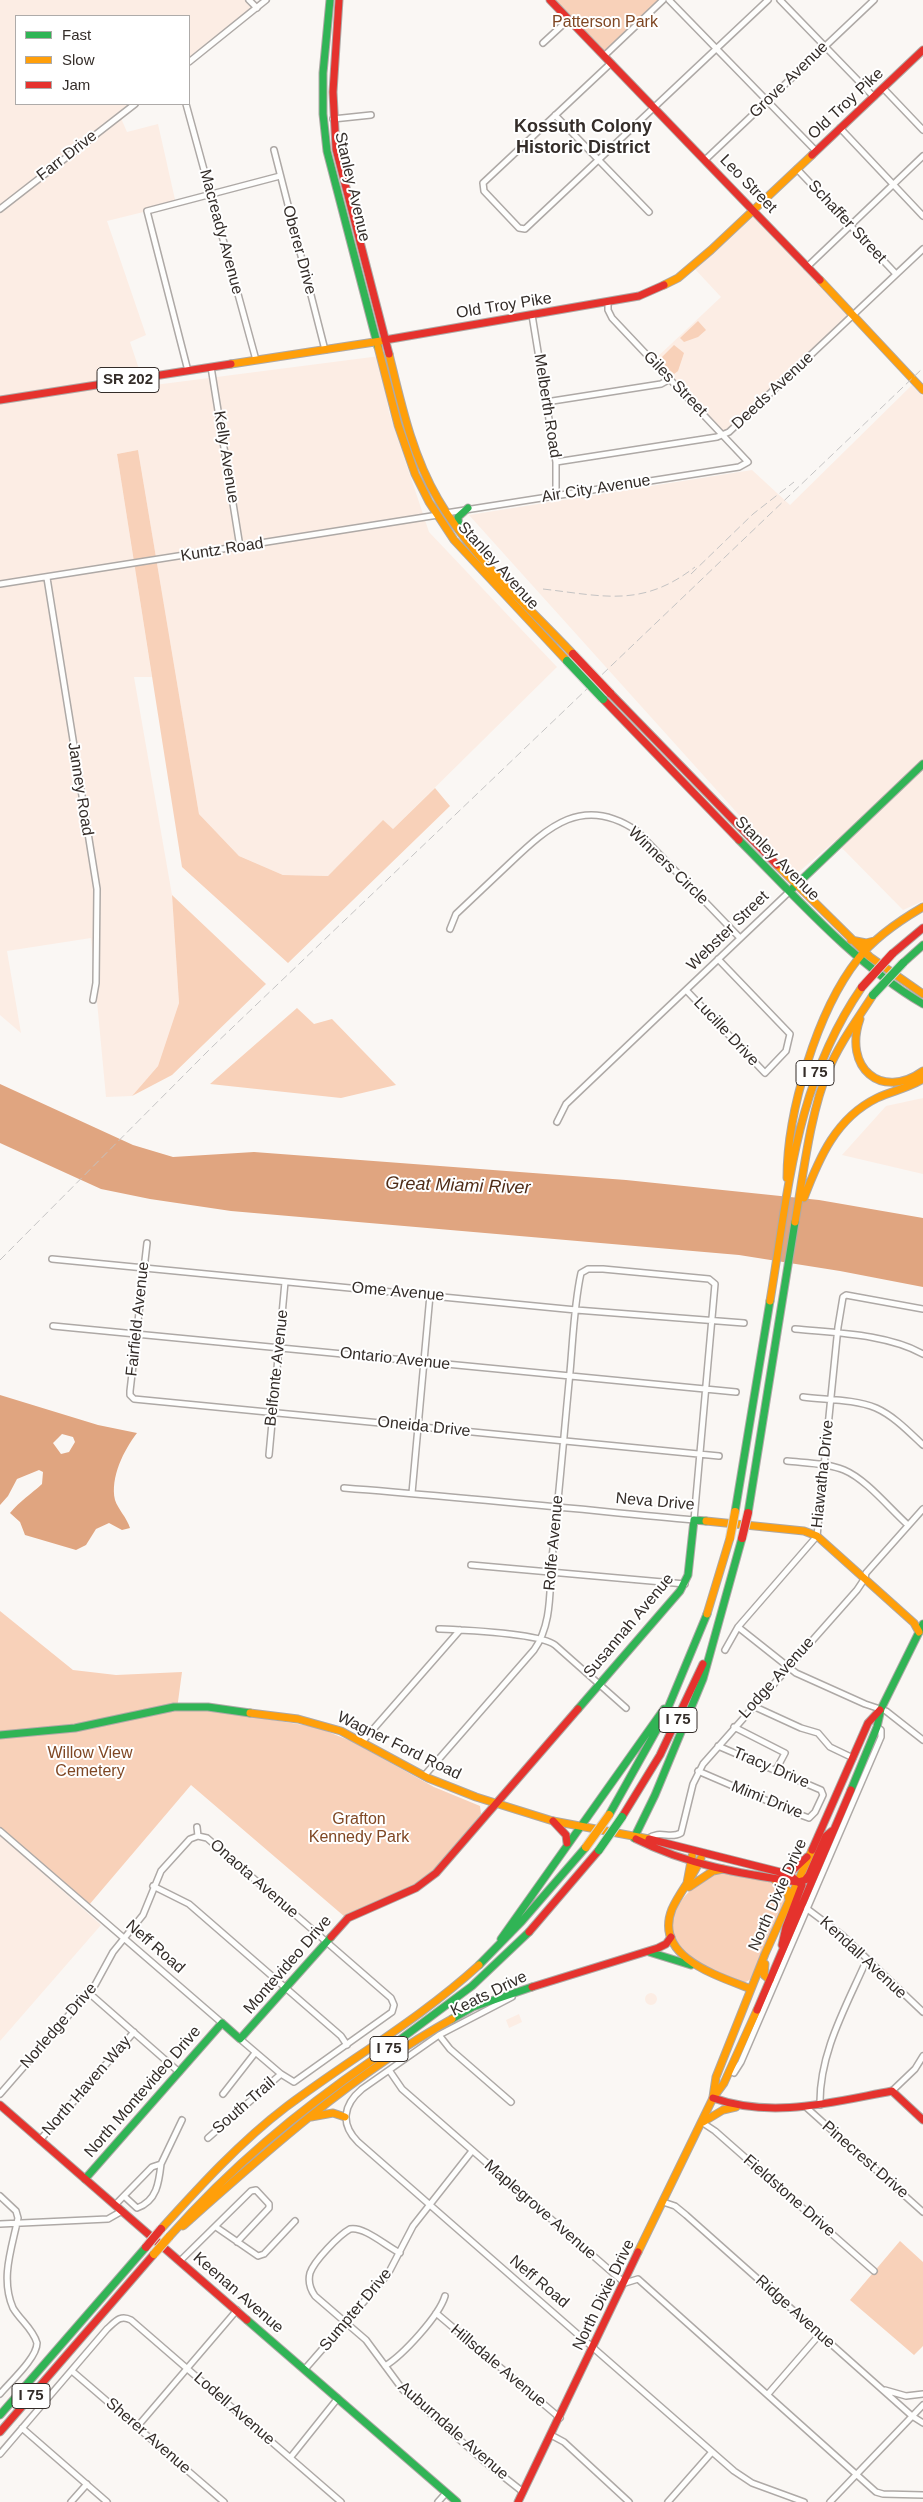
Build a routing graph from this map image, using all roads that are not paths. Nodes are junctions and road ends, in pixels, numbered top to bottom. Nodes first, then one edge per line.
1 (249, 0) edge
2 (266, 0) edge
3 (330, 0) edge
4 (339, 0) edge
5 (550, 0) edge
6 (663, 0) edge
7 (669, 0) edge
8 (768, 0) edge
9 (780, 0) edge
10 (874, 0) edge
11 (256, 8) junction
12 (569, 19) junction
13 (543, 43) dead end
14 (825, 47) junction
15 (716, 49) junction
16 (923, 50) edge
17 (604, 56) junction
18 (190, 61) edge
19 (611, 63) junction
20 (883, 88) junction
21 (874, 97) junction
22 (767, 101) junction
23 (134, 105) edge
24 (186, 105) edge
25 (654, 107) junction
26 (371, 115) dead end
27 (555, 115) junction
28 (333, 119) junction
29 (840, 128) junction
30 (923, 130) edge
31 (274, 150) dead end
32 (816, 151) junction
33 (923, 156) edge
34 (598, 160) junction
35 (705, 160) junction
36 (797, 169) junction
37 (280, 176) junction
38 (893, 184) junction
39 (211, 194) junction
40 (0, 209) edge
41 (754, 210) junction
42 (649, 212) dead end
43 (923, 216) edge
44 (850, 225) junction
45 (923, 249) edge
46 (807, 266) junction
47 (896, 274) junction
48 (608, 303) junction
49 (532, 315) junction
50 (853, 316) junction
51 (386, 340) junction
52 (377, 342) junction
53 (325, 350) junction
54 (256, 360) junction
55 (211, 367) junction
56 (188, 371) junction
57 (670, 379) junction
58 (923, 390) edge
59 (0, 400) edge
60 (546, 402) junction
61 (724, 435) junction
62 (556, 462) junction
63 (748, 462) joint
64 (556, 497) junction
65 (468, 508) junction
66 (442, 514) junction
67 (461, 535) junction
68 (240, 547) junction
69 (47, 578) junction
70 (0, 584) edge
71 (923, 764) edge
72 (796, 885) junction
73 (790, 891) junction
74 (923, 906) edge
75 (923, 928) edge
76 (450, 929) dead end
77 (740, 938) junction
78 (851, 940) junction
79 (877, 940) junction
80 (923, 945) edge
81 (864, 952) junction
82 (858, 958) junction
83 (718, 959) junction
84 (686, 990) junction
85 (923, 994) edge
86 (94, 1000) dead end
87 (923, 1004) edge
88 (865, 1006) junction
89 (923, 1071) edge
90 (923, 1079) edge
91 (557, 1122) dead end
92 (790, 1168) junction
93 (796, 1217) junction
94 (147, 1244) dead end
95 (52, 1258) dead end
96 (144, 1268) junction
97 (586, 1269) joint
98 (285, 1282) junction
99 (430, 1295) junction
100 (923, 1309) edge
101 (576, 1310) junction
102 (713, 1321) junction
103 (744, 1323) dead end
104 (54, 1326) dead end
105 (794, 1329) dead end
106 (137, 1333) junction
107 (837, 1334) junction
108 (279, 1347) junction
109 (923, 1354) edge
110 (426, 1362) junction
111 (570, 1375) junction
112 (707, 1390) junction
113 (736, 1392) dead end
114 (130, 1395) joint
115 (803, 1397) dead end
116 (831, 1401) junction
117 (272, 1412) junction
118 (418, 1426) junction
119 (564, 1440) junction
120 (923, 1444) edge
121 (268, 1455) dead end
122 (701, 1455) junction
123 (719, 1456) dead end
124 (787, 1461) dead end
125 (825, 1465) junction
126 (344, 1488) dead end
127 (412, 1493) junction
128 (558, 1507) junction
129 (923, 1509) edge
130 (694, 1520) junction
131 (908, 1525) junction
132 (816, 1536) junction
133 (471, 1565) dead end
134 (551, 1571) junction
135 (865, 1578) junction
136 (685, 1584) junction
137 (720, 1617) junction
138 (923, 1624) edge
139 (738, 1627) junction
140 (439, 1629) dead end
141 (460, 1630) junction
142 (921, 1635) edge
143 (542, 1639) junction
144 (725, 1650) dead end
145 (787, 1667) junction
146 (599, 1684) junction
147 (671, 1702) junction
148 (752, 1706) junction
149 (626, 1708) dead end
150 (881, 1709) junction
151 (734, 1727) junction
152 (0, 1734) edge
153 (923, 1740) edge
154 (362, 1742) junction
155 (718, 1746) junction
156 (853, 1758) junction
157 (865, 1765) junction
158 (776, 1770) junction
159 (698, 1771) junction
160 (424, 1776) junction
161 (822, 1792) joint
162 (496, 1804) junction
163 (553, 1821) junction
164 (579, 1826) junction
165 (198, 1827) dead end
166 (835, 1828) junction
167 (0, 1831) edge
168 (198, 1836) junction
169 (634, 1838) junction
170 (647, 1839) junction
171 (659, 1842) junction
172 (567, 1843) junction
173 (814, 1849) junction
174 (696, 1859) junction
175 (749, 1865) junction
176 (725, 1869) junction
177 (782, 1873) junction
178 (770, 1878) junction
179 (798, 1882) junction
180 (153, 1886) junction
181 (685, 1890) junction
182 (789, 1902) junction
183 (805, 1907) junction
184 (671, 1937) junction
185 (125, 1938) junction
186 (326, 1940) junction
187 (772, 1940) junction
188 (497, 1948) junction
189 (646, 1952) junction
190 (781, 1955) junction
191 (867, 1959) junction
192 (696, 1966) junction
193 (773, 1981) junction
194 (532, 1987) junction
195 (285, 1988) junction
196 (751, 1989) junction
197 (89, 1993) junction
198 (923, 2012) edge
199 (222, 2023) junction
200 (134, 2032) junction
201 (439, 2035) junction
202 (240, 2039) junction
203 (347, 2045) junction
204 (255, 2053) junction
205 (727, 2053) junction
206 (923, 2056) edge
207 (389, 2070) junction
208 (730, 2071) junction
209 (180, 2072) junction
210 (280, 2074) junction
211 (892, 2092) junction
212 (0, 2094) edge
213 (223, 2094) dead end
214 (713, 2098) junction
215 (511, 2102) dead end
216 (820, 2105) junction
217 (0, 2106) edge
218 (743, 2106) junction
219 (807, 2108) junction
220 (309, 2117) junction
221 (345, 2117) junction
222 (182, 2120) dead end
223 (923, 2120) edge
224 (703, 2122) junction
225 (208, 2138) dead end
226 (40, 2140) junction
227 (472, 2151) junction
228 (161, 2164) junction
229 (85, 2179) junction
230 (0, 2196) edge
231 (124, 2196) junction
232 (663, 2202) junction
233 (114, 2205) junction
234 (430, 2206) junction
235 (122, 2211) junction
236 (923, 2212) edge
237 (295, 2221) dead end
238 (17, 2222) junction
239 (0, 2224) edge
240 (216, 2227) junction
241 (169, 2237) junction
242 (237, 2242) junction
243 (400, 2253) junction
244 (180, 2261) junction
245 (6, 2264) junction
246 (0, 2269) edge
247 (874, 2270) dead end
248 (625, 2283) junction
249 (445, 2296) dead end
250 (237, 2310) junction
251 (436, 2313) junction
252 (346, 2323) junction
253 (820, 2334) junction
254 (594, 2346) junction
255 (385, 2366) junction
256 (186, 2368) junction
257 (305, 2369) junction
258 (72, 2371) junction
259 (878, 2385) junction
260 (0, 2394) edge
261 (768, 2394) junction
262 (923, 2394) edge
263 (338, 2398) junction
264 (923, 2405) edge
265 (0, 2415) edge
266 (912, 2416) junction
267 (560, 2418) junction
268 (923, 2423) edge
269 (137, 2427) junction
270 (22, 2428) junction
271 (0, 2432) edge
272 (551, 2435) junction
273 (712, 2452) junction
274 (0, 2454) edge
275 (290, 2458) junction
276 (856, 2474) junction
277 (87, 2484) junction
278 (523, 2492) junction
279 (446, 2493) junction
280 (923, 2495) edge
281 (72, 2502) edge
282 (107, 2502) edge
283 (224, 2502) edge
284 (341, 2502) edge
285 (438, 2502) edge
286 (457, 2502) edge
287 (518, 2502) edge
288 (630, 2502) edge
289 (668, 2502) edge
290 (804, 2502) edge
291 (830, 2502) edge

1 - 11 street
2 - 11 street
3 - 52 main road, Stanley Avenue
4 - 28 main road, Stanley Avenue
5 - 12 main road, Leo Street
6 - 17 street
7 - 15 street
8 - 15 street
9 - 14 street
10 - 14 street, Grove Avenue
11 - 18 street
12 - 13 street
12 - 17 main road, Leo Street
14 - 21 street
14 - 22 street, Grove Avenue
15 - 22 street
15 - 25 street
16 - 20 main road, Old Troy Pike / SR 202
17 - 19 main road, Leo Street
19 - 25 main road, Leo Street
19 - 27 street
20 - 21 main road, Old Troy Pike / SR 202
20 - 30 street
21 - 29 main road, Old Troy Pike / SR 202
22 - 32 street
22 - 35 street, Grove Avenue
23 - 40 street, Farr Drive
24 - 39 street, Macready Avenue
25 - 34 street
25 - 35 main road, Leo Street
26 - 28 street
27 - 34 street
27 - 34 street
28 - 51 main road, Stanley Avenue
29 - 32 main road, Old Troy Pike / SR 202
29 - 38 street
31 - 37 street, Oberer Drive
32 - 36 main road, Old Troy Pike / SR 202
33 - 38 street
34 - 42 street
35 - 41 main road, Leo Street
36 - 41 main road, Old Troy Pike / SR 202
36 - 44 street, Schaffer Street
37 - 39 street
37 - 53 street, Oberer Drive
38 - 43 street
38 - 44 street
39 - 54 street, Macready Avenue
39 - 56 street
41 - 46 main road, Leo Street
41 - 48 main road, Old Troy Pike / SR 202
44 - 46 street
44 - 47 street, Schaffer Street
45 - 47 street, Deeds Avenue
46 - 50 main road, Leo Street
47 - 50 street, Deeds Avenue
48 - 49 main road, Old Troy Pike / SR 202
48 - 57 street, Giles Street
49 - 51 main road, Old Troy Pike / SR 202
49 - 60 street, Melberth Road
50 - 58 main road, Leo Street
50 - 61 street, Deeds Avenue
51 - 52 main road, Old Troy Pike / SR 202
51 - 66 main road, Stanley Avenue
52 - 53 main road, Old Troy Pike / SR 202
52 - 66 main road, Stanley Avenue
53 - 54 main road, Old Troy Pike / SR 202
54 - 55 main road, Old Troy Pike / SR 202
55 - 56 main road, Old Troy Pike / SR 202
55 - 68 street, Kelly Avenue
56 - 59 main road, Old Troy Pike / SR 202
57 - 60 street
57 - 61 street, Giles Street
60 - 62 street, Melberth Road
61 - 62 street, Deeds Avenue
61 - 63 street, Giles Street
62 - 64 street, Melberth Road
63 - 64 street, Air City Avenue
64 - 65 street, Air City Avenue
65 - 66 street, Air City Avenue
65 - 67 main road
66 - 67 main road, Stanley Avenue
66 - 68 street, Kuntz Road
66 - 73 main road, Stanley Avenue, bridge
67 - 72 main road, Stanley Avenue, bridge
68 - 69 street, Kuntz Road
69 - 70 street, Kuntz Road
69 - 86 street, Janney Road
71 - 72 main road, Webster Street
72 - 73 main road, Webster Street
72 - 78 main road, Stanley Avenue
73 - 77 street, Webster Street
73 - 82 main road, Stanley Avenue
74 - 79 main road
75 - 92 main road, I 75, bridge
76 - 77 street, Winners Circle
77 - 83 street, Webster Street
78 - 79 main road
78 - 81 main road, Stanley Avenue
79 - 81 main road
80 - 88 main road, I 75, bridge
81 - 82 main road
81 - 85 main road, Stanley Avenue
82 - 87 main road, Stanley Avenue
82 - 92 main road
83 - 84 street, Webster Street
83 - 84 street, Lucille Drive
84 - 91 street, Webster Street
88 - 89 main road
88 - 93 main road, I 75
90 - 93 main road
92 - 147 main road, I 75, bridge
93 - 137 main road, I 75, bridge
94 - 96 street, Fairfield Avenue
95 - 96 street, Ome Avenue
96 - 98 street, Ome Avenue
96 - 106 street, Fairfield Avenue
97 - 101 street, Rolfe Avenue
97 - 102 street, Susannah Avenue
98 - 99 street, Ome Avenue
98 - 108 street, Belfonte Avenue
99 - 101 street, Ome Avenue
99 - 110 street
100 - 107 street, Hiawatha Drive
101 - 102 street, Ome Avenue
101 - 111 street, Rolfe Avenue
102 - 103 street, Ome Avenue
102 - 112 street, Susannah Avenue
104 - 106 street, Ontario Avenue
105 - 107 street
106 - 108 street, Ontario Avenue
106 - 114 street, Fairfield Avenue
107 - 109 street
107 - 116 street, Hiawatha Drive
108 - 110 street, Ontario Avenue
108 - 117 street, Belfonte Avenue
110 - 111 street, Ontario Avenue
110 - 118 street
111 - 112 street, Ontario Avenue
111 - 119 street, Rolfe Avenue
112 - 113 street, Ontario Avenue
112 - 122 street, Susannah Avenue
114 - 117 street, Oneida Drive
115 - 116 street
116 - 120 street
116 - 125 street, Hiawatha Drive
117 - 118 street, Oneida Drive
117 - 121 street, Belfonte Avenue
118 - 119 street, Oneida Drive
118 - 127 street
119 - 122 street, Oneida Drive
119 - 128 street, Rolfe Avenue
122 - 123 street, Oneida Drive
122 - 130 street, Susannah Avenue
124 - 125 street
125 - 131 street
125 - 132 street, Hiawatha Drive
126 - 127 street, Neva Drive
127 - 128 street, Neva Drive
128 - 130 street, Neva Drive
128 - 134 street, Rolfe Avenue
129 - 131 street, Lodge Avenue
130 - 132 main road, Neva Drive
130 - 136 main road, Susannah Avenue
131 - 135 street, Lodge Avenue
132 - 135 main road, Neva Drive
132 - 139 street, Hiawatha Drive
133 - 134 street
134 - 136 street
134 - 143 street, Rolfe Avenue
135 - 142 main road, Neva Drive
135 - 145 street, Lodge Avenue
136 - 146 main road, Susannah Avenue
137 - 169 main road
137 - 241 main road, I 75, bridge
138 - 142 main road, North Dixie Drive
139 - 144 street, Hiawatha Drive
139 - 145 street
140 - 141 street
141 - 143 street
141 - 154 street
142 - 150 main road, North Dixie Drive
143 - 146 street
143 - 160 street, Rolfe Avenue
145 - 148 street, Lodge Avenue
145 - 150 street
146 - 149 street
146 - 162 main road, Susannah Avenue
147 - 164 main road
147 - 188 main road, I 75, bridge
148 - 151 street, Lodge Avenue
148 - 156 street
150 - 153 street
150 - 156 main road, North Dixie Drive
150 - 157 main road, North Dixie Drive
151 - 155 street, Lodge Avenue
151 - 158 street
152 - 154 main road, Wagner Ford Road
154 - 160 main road, Wagner Ford Road
155 - 158 street, Tracy Drive
155 - 159 street, Lodge Avenue
156 - 173 main road, North Dixie Drive
157 - 166 main road, North Dixie Drive
157 - 183 street
158 - 161 street, Tracy Drive
159 - 161 street, Mimi Drive
159 - 170 street, Lodge Avenue
160 - 162 main road, Wagner Ford Road
162 - 163 main road, Wagner Ford Road
162 - 186 main road, Montevideo Drive
163 - 164 main road, Wagner Ford Road
163 - 172 main road
164 - 169 main road, Wagner Ford Road
164 - 172 main road
165 - 168 street
166 - 179 main road
166 - 183 main road, North Dixie Drive
167 - 185 street, Neff Road
168 - 180 street, Norledge Drive
168 - 186 street, Onaota Avenue
169 - 170 main road, Wagner Ford Road
169 - 174 main road, Wagner Ford Road
170 - 171 main road, Wagner Ford Road
171 - 174 main road
171 - 175 main road, Wagner Ford Road
172 - 188 main road
173 - 177 main road
173 - 179 main road, North Dixie Drive
174 - 175 main road
174 - 176 main road, Wagner Ford Road
174 - 181 main road
175 - 177 main road, Wagner Ford Road
176 - 178 main road, Wagner Ford Road
176 - 181 main road
177 - 179 main road, Wagner Ford Road
178 - 179 main road, Wagner Ford Road
178 - 182 main road
179 - 182 main road, North Dixie Drive
179 - 190 main road
180 - 185 street, Norledge Drive
180 - 195 street
181 - 184 main road
182 - 187 main road, North Dixie Drive
183 - 190 main road, North Dixie Drive
183 - 191 street, Kendall Avenue
183 - 193 street
184 - 189 main road, Keats Drive
184 - 192 main road
185 - 197 street, Norledge Drive
185 - 199 street, Neff Road
186 - 195 main road, Montevideo Drive
186 - 203 street, Onaota Avenue
187 - 193 main road
187 - 196 main road, North Dixie Drive
188 - 265 main road, I 75, bridge
189 - 192 main road
189 - 194 main road, Keats Drive
190 - 193 main road, North Dixie Drive
191 - 198 street, Kendall Avenue
191 - 216 street
192 - 196 main road
193 - 208 main road, North Dixie Drive
194 - 201 street, Keats Drive
194 - 220 main road
195 - 202 main road, Montevideo Drive
195 - 203 street
196 - 205 main road, North Dixie Drive
197 - 200 street
197 - 212 street, Norledge Drive
199 - 202 main road, Neff Road
199 - 209 main road, North Montevideo Drive
200 - 209 street
200 - 226 street, North Haven Way
201 - 207 street, Keats Drive
201 - 215 street
202 - 204 street, Neff Road
203 - 210 street, Neff Road
204 - 210 street, Neff Road
204 - 213 street
205 - 208 main road
205 - 214 main road, North Dixie Drive
206 - 211 street
207 - 221 street, Keats Drive
207 - 227 street, Maplegrove Avenue
208 - 214 main road, North Dixie Drive
209 - 229 main road, North Montevideo Drive
210 - 225 street, South Trail
211 - 216 main road
211 - 223 main road
214 - 218 main road
214 - 224 main road, North Dixie Drive
216 - 219 main road
217 - 226 main road, Keenan Avenue
218 - 219 main road
218 - 224 main road
219 - 236 street, Pinecrest Drive
220 - 221 main road
220 - 241 main road
221 - 234 street, Neff Road
222 - 228 street
224 - 232 main road, North Dixie Drive
224 - 247 street, Fieldstone Drive
226 - 229 main road, Keenan Avenue
227 - 234 street, Sumpter Drive
227 - 248 street, Maplegrove Avenue
228 - 231 street
228 - 231 street
229 - 233 main road, Keenan Avenue
230 - 238 street
231 - 233 street
232 - 248 main road, North Dixie Drive
232 - 253 street, Ridge Avenue
233 - 235 main road, Keenan Avenue
234 - 243 street, Sumpter Drive
234 - 254 street, Neff Road
235 - 238 street
235 - 244 main road, Keenan Avenue
237 - 242 street
238 - 239 street
238 - 245 street
240 - 242 street
240 - 242 street
240 - 244 street
241 - 271 main road, I 75, bridge
243 - 252 street, Sumpter Drive
243 - 252 street, Auburndale Avenue
244 - 250 main road, Keenan Avenue
245 - 246 street
245 - 260 street
248 - 254 main road, North Dixie Drive
248 - 261 street
249 - 251 street
250 - 256 street
250 - 257 main road, Keenan Avenue
251 - 255 street
251 - 267 street, Hillsdale Avenue
252 - 255 street, Auburndale Avenue
252 - 257 street, Sumpter Drive
253 - 259 street, Ridge Avenue
253 - 261 street
254 - 267 main road, North Dixie Drive
254 - 273 street, Neff Road
255 - 278 street, Auburndale Avenue
256 - 258 street, Lodell Avenue
256 - 269 street
256 - 275 street, Lodell Avenue
257 - 263 main road, Keenan Avenue
258 - 269 street, Sherer Avenue
258 - 270 street
259 - 262 street
259 - 266 street, Ridge Avenue
261 - 276 street
263 - 275 street
263 - 279 main road, Keenan Avenue
264 - 266 street
266 - 268 street, Ridge Avenue
266 - 276 street
267 - 272 main road, North Dixie Drive
269 - 283 street, Sherer Avenue
270 - 274 street
270 - 277 street
272 - 278 main road, North Dixie Drive
272 - 288 street
273 - 289 street
273 - 290 street, Neff Road
275 - 284 street, Lodell Avenue
276 - 280 street
276 - 291 street
277 - 281 street
277 - 282 street
278 - 287 main road, North Dixie Drive
279 - 285 street
279 - 286 main road, Keenan Avenue

